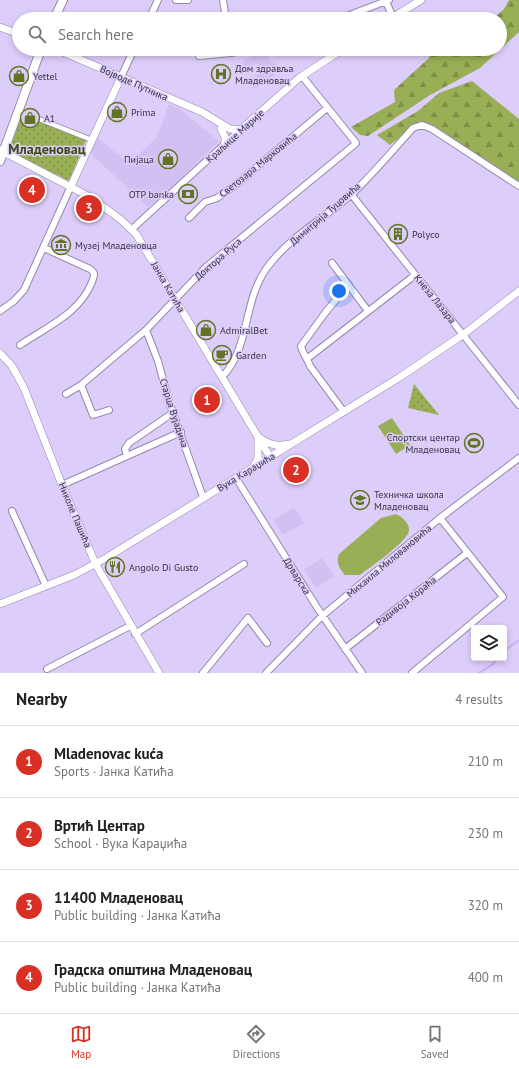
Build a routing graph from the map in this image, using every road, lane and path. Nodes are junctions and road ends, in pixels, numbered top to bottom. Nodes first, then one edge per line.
1 (63, 0) edge
2 (158, 0) edge
3 (176, 0) edge
4 (188, 0) edge
5 (223, 0) edge
6 (421, 0) edge
7 (388, 1) edge
8 (410, 3) edge
9 (57, 12) edge
10 (152, 12) edge
11 (225, 12) edge
12 (358, 12) edge
13 (391, 12) edge
14 (399, 12) edge
15 (0, 27) edge
16 (12, 31) edge
17 (39, 56) edge
18 (72, 56) edge
19 (131, 56) edge
20 (332, 56) edge
21 (302, 76) junction
22 (121, 77) junction
23 (190, 108) junction
24 (327, 108) junction
25 (19, 111) junction
26 (221, 129) junction
27 (238, 131) junction
28 (92, 140) junction
29 (225, 144) junction
30 (2, 151) edge
31 (0, 160) edge
32 (71, 186) junction
33 (519, 186) edge
34 (351, 194) junction
35 (189, 218) dead end
36 (132, 229) junction
37 (44, 248) junction
38 (332, 263) dead end
39 (415, 275) junction
40 (348, 285) junction
41 (519, 291) edge
42 (175, 301) junction
43 (0, 311) edge
44 (368, 311) junction
45 (146, 330) junction
46 (464, 334) junction
47 (20, 345) dead end
48 (0, 354) edge
49 (308, 358) junction
50 (222, 378) junction
51 (81, 385) junction
52 (66, 394) dead end
53 (519, 405) edge
54 (109, 410) dead end
55 (174, 412) junction
56 (344, 412) junction
57 (181, 432) junction
58 (258, 437) junction
59 (296, 442) junction
60 (127, 456) junction
61 (270, 457) junction
62 (519, 458) edge
63 (252, 468) junction
64 (236, 478) junction
65 (62, 485) junction
66 (203, 497) junction
67 (12, 511) dead end
68 (440, 518) junction
69 (467, 553) junction
70 (96, 564) junction
71 (244, 564) dead end
72 (46, 586) junction
73 (0, 604) edge
74 (322, 616) junction
75 (130, 626) junction
76 (135, 634) junction
77 (267, 644) dead end
78 (345, 649) junction
79 (47, 669) dead end
80 (159, 673) edge
81 (202, 673) edge
82 (266, 673) edge
83 (362, 673) edge
84 (412, 673) edge

1 - 9 main road
2 - 10 street
3 - 4 street
5 - 11 street
6 - 8 street
7 - 12 street
7 - 13 street
8 - 14 street
15 - 16 street
17 - 25 main road
18 - 22 street, Војводе Путника
19 - 22 street
20 - 21 street, Краљице Марије
21 - 24 street
21 - 27 street, Краљице Марије
22 - 23 street, Војводе Путника
22 - 28 street
23 - 26 street, Војводе Путника
23 - 27 street, Војводе Путника
24 - 35 street, Светозара Марковића
24 - 42 street, Доктора Руса
25 - 28 street
25 - 30 main road
26 - 27 street, Војводе Путника
26 - 29 street
27 - 29 street, Краљице Марије
28 - 32 street
29 - 36 street, Краљице Марије
30 - 31 main road
30 - 32 street, Јанка Катића
32 - 36 street, Јанка Катића
32 - 37 street
33 - 34 street, Димитрија Туцовића
34 - 39 street, Кнеза Лазара
34 - 50 street, Димитрија Туцовића
36 - 42 street, Јанка Катића
37 - 43 street
37 - 47 street
38 - 40 street
39 - 44 street
39 - 46 street, Кнеза Лазара
40 - 44 street
40 - 49 street
41 - 46 street, Вука Караџића
42 - 45 street, Доктора Руса
42 - 50 street, Јанка Катића
44 - 49 street
45 - 51 street, Доктора Руса
45 - 55 street, Старца Вујадина
46 - 53 street, Кнеза Лазара
46 - 56 street, Вука Караџића
48 - 65 street, Николе Пашића
49 - 56 street
50 - 58 street, Јанка Катића
51 - 52 street, Доктора Руса
51 - 54 street
55 - 57 street, Старца Вујадина
55 - 60 street
56 - 59 street, Вука Караџића
57 - 60 street
57 - 66 street, Старца Вујадина
58 - 59 street
58 - 61 street, Јанка Катића
58 - 63 street
59 - 61 street, Вука Караџића
60 - 65 street
61 - 63 street, Вука Караџића
62 - 68 street, Михаила Миловановића
63 - 64 street, Вука Караџића
64 - 66 street, Вука Караџића
64 - 74 street, Дрварска
65 - 70 street, Николе Пашића
66 - 70 street, Вука Караџића
67 - 72 street
68 - 69 street
68 - 74 street, Михаила Миловановића
69 - 78 street, Радивоја Кораћа
69 - 84 street
70 - 72 street, Вука Караџића
70 - 75 street, Николе Пашића
71 - 76 street
72 - 73 street, Вука Караџића
74 - 78 street, Дрварска
74 - 82 street, Михаила Миловановића
75 - 76 street, Николе Пашића
75 - 79 street
76 - 80 street, Николе Пашића
77 - 81 street
78 - 83 street, Дрварска

